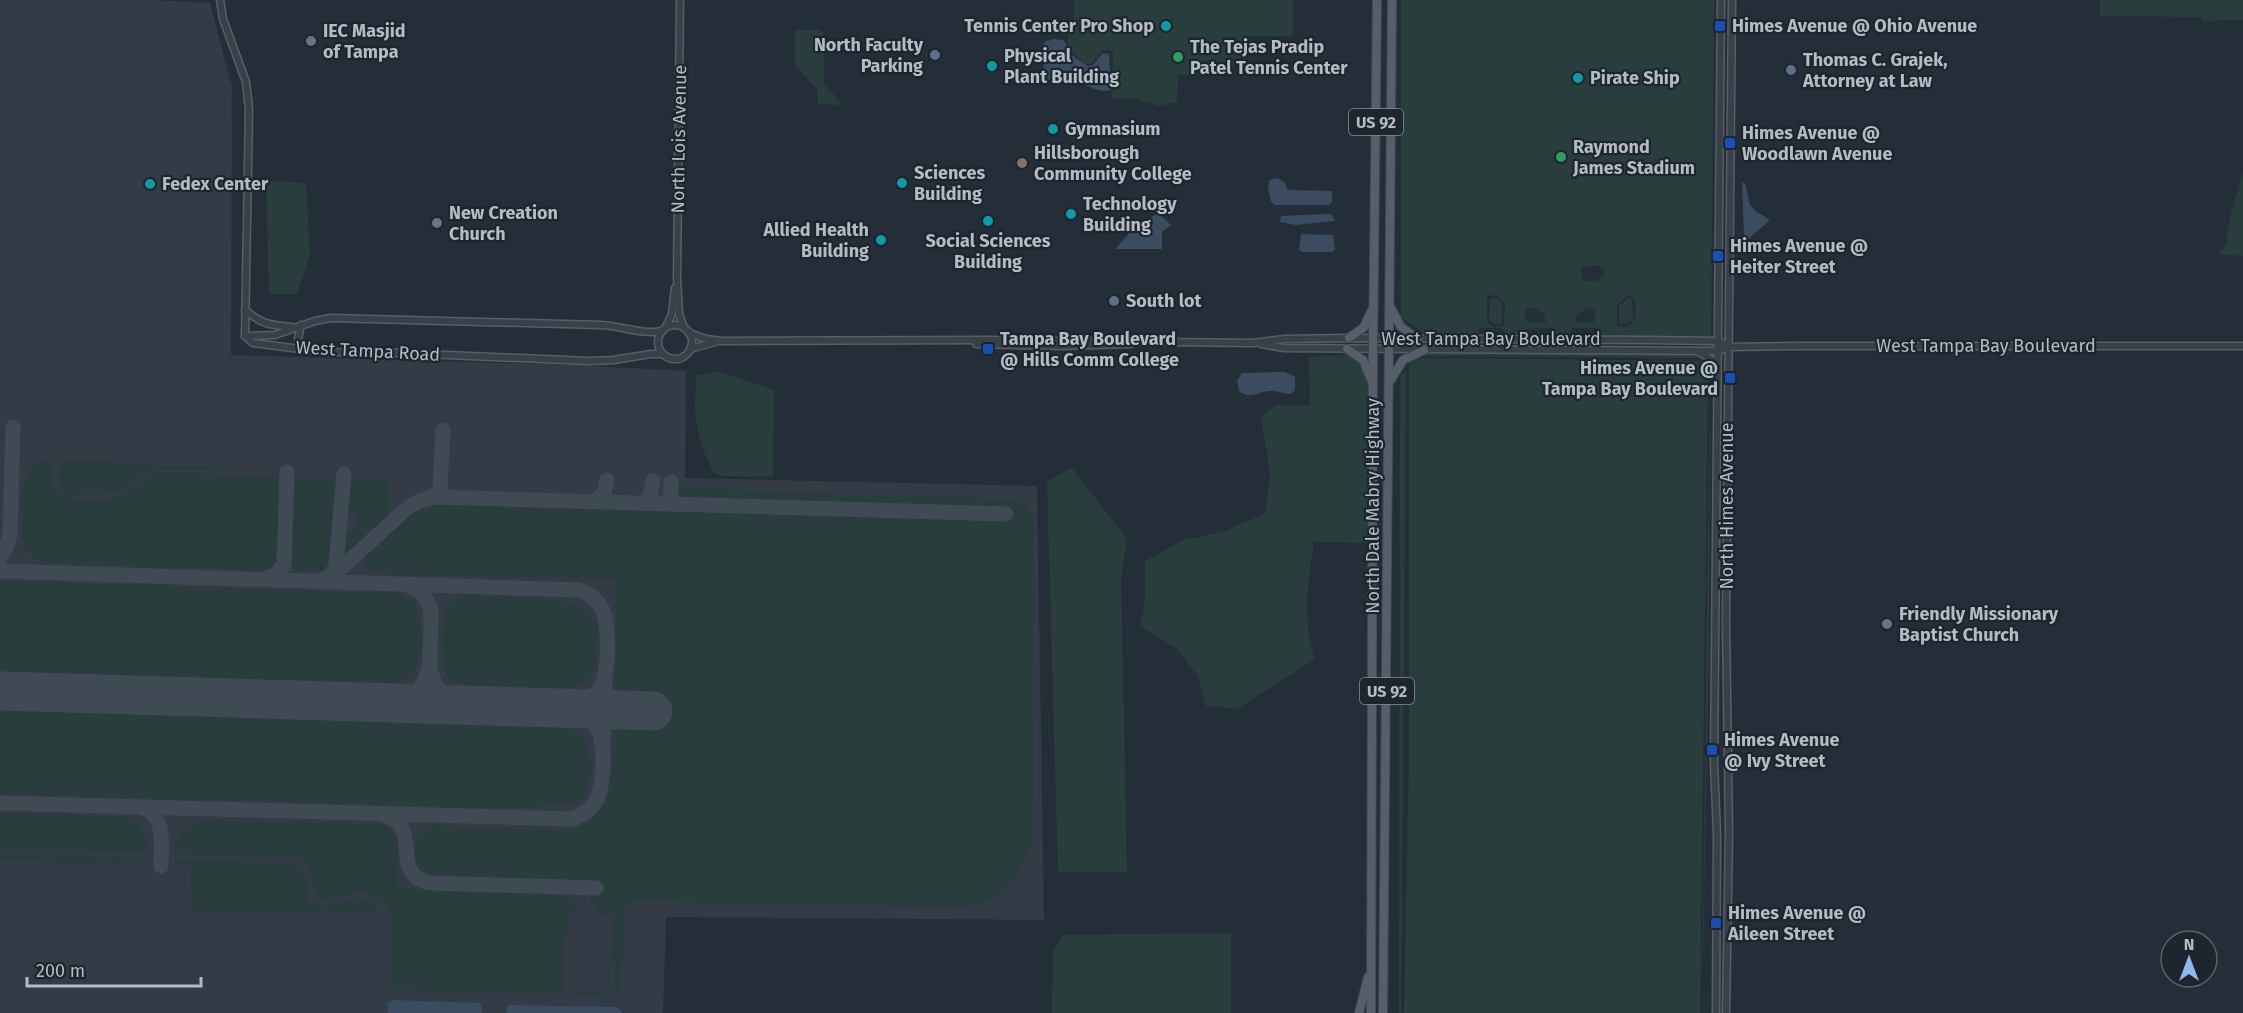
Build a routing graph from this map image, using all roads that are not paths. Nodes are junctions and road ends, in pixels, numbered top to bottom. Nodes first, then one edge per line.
1 (220, 0) edge
2 (680, 0) edge
3 (1377, 0) edge
4 (1392, 0) edge
5 (1721, 0) edge
6 (1732, 0) edge
7 (677, 278) junction
8 (1374, 306) junction
9 (1390, 306) junction
10 (245, 310) junction
11 (301, 325) junction
12 (292, 327) junction
13 (664, 329) junction
14 (686, 330) junction
15 (244, 336) junction
16 (1349, 338) junction
17 (1373, 338) junction
18 (1390, 339) junction
19 (1418, 339) junction
20 (1473, 339) junction
21 (1493, 339) junction
22 (1556, 339) junction
23 (1646, 340) junction
24 (722, 341) junction
25 (1718, 341) junction
26 (1252, 342) junction
27 (2243, 346) edge
28 (1729, 347) junction
29 (1347, 349) junction
30 (1373, 349) junction
31 (1390, 349) junction
32 (303, 350) junction
33 (690, 350) junction
34 (1424, 350) junction
35 (1473, 350) junction
36 (1493, 350) junction
37 (1556, 350) junction
38 (1646, 350) junction
39 (1689, 351) junction
40 (1718, 351) junction
41 (663, 354) junction
42 (1717, 370) junction
43 (1389, 384) junction
44 (1373, 386) junction
45 (1373, 649) junction
46 (1387, 649) junction
47 (1715, 652) junction
48 (1726, 652) junction
49 (1371, 964) junction
50 (1383, 1001) junction
51 (1359, 1013) edge
52 (1371, 1013) edge
53 (1383, 1013) edge
54 (1389, 1013) edge
55 (1716, 1013) edge
56 (1726, 1013) edge

1 - 10 street
2 - 7 street, North Lois Avenue
3 - 8 main road, North Dale Mabry Highway / US 92
4 - 9 main road, North Dale Mabry Highway / US 92
5 - 25 street, North Himes Avenue
6 - 28 street, North Himes Avenue
7 - 13 street, North Lois Avenue
7 - 14 street, North Lois Avenue
8 - 16 main road
8 - 17 main road, North Dale Mabry Highway / US 92
9 - 18 main road, North Dale Mabry Highway / US 92
9 - 19 main road
10 - 12 street
10 - 15 street
11 - 12 street, West Tampa Road
11 - 13 street, West Tampa Road
11 - 32 street
12 - 15 street, West Tampa Road
13 - 14 street
13 - 41 street
14 - 24 street, West Tampa Bay Boulevard
14 - 33 street
15 - 32 street, West Tampa Road
16 - 17 street, West Tampa Bay Boulevard
16 - 26 street, West Tampa Bay Boulevard
17 - 18 street, West Tampa Bay Boulevard
17 - 30 main road, North Dale Mabry Highway / US 92
18 - 19 street, West Tampa Bay Boulevard
18 - 31 main road, North Dale Mabry Highway / US 92
19 - 20 street, West Tampa Bay Boulevard
20 - 21 street, West Tampa Bay Boulevard
20 - 35 street
21 - 22 street, West Tampa Bay Boulevard
21 - 36 street
22 - 23 street, West Tampa Bay Boulevard
22 - 37 street
23 - 25 street, West Tampa Bay Boulevard
23 - 38 street
24 - 26 street, West Tampa Bay Boulevard
24 - 33 street, West Tampa Bay Boulevard
25 - 28 street, West Tampa Bay Boulevard
25 - 40 street, North Himes Avenue
26 - 29 street, West Tampa Bay Boulevard
27 - 28 street, West Tampa Bay Boulevard
28 - 40 street, West Tampa Bay Boulevard
28 - 48 street, North Himes Avenue
29 - 30 street, West Tampa Bay Boulevard
29 - 44 main road
30 - 31 street, West Tampa Bay Boulevard
30 - 44 main road, North Dale Mabry Highway / US 92
31 - 34 street, West Tampa Bay Boulevard
31 - 43 main road, North Dale Mabry Highway / US 92
32 - 41 street, West Tampa Road
33 - 41 street
34 - 35 street, West Tampa Bay Boulevard
34 - 43 main road
35 - 36 street, West Tampa Bay Boulevard
36 - 37 street, West Tampa Bay Boulevard
37 - 38 street, West Tampa Bay Boulevard
38 - 39 street, West Tampa Bay Boulevard
39 - 40 street, West Tampa Bay Boulevard
39 - 42 street
40 - 42 street, North Himes Avenue
42 - 47 street, North Himes Avenue
43 - 46 main road, North Dale Mabry Highway / US 92
44 - 45 main road, North Dale Mabry Highway / US 92
45 - 46 main road
45 - 49 main road, North Dale Mabry Highway / US 92
46 - 50 main road, North Dale Mabry Highway / US 92
47 - 48 street
47 - 55 street, North Himes Avenue
48 - 56 street, North Himes Avenue
49 - 51 main road
49 - 52 main road, North Dale Mabry Highway / US 92
50 - 53 main road, North Dale Mabry Highway / US 92
50 - 54 main road

